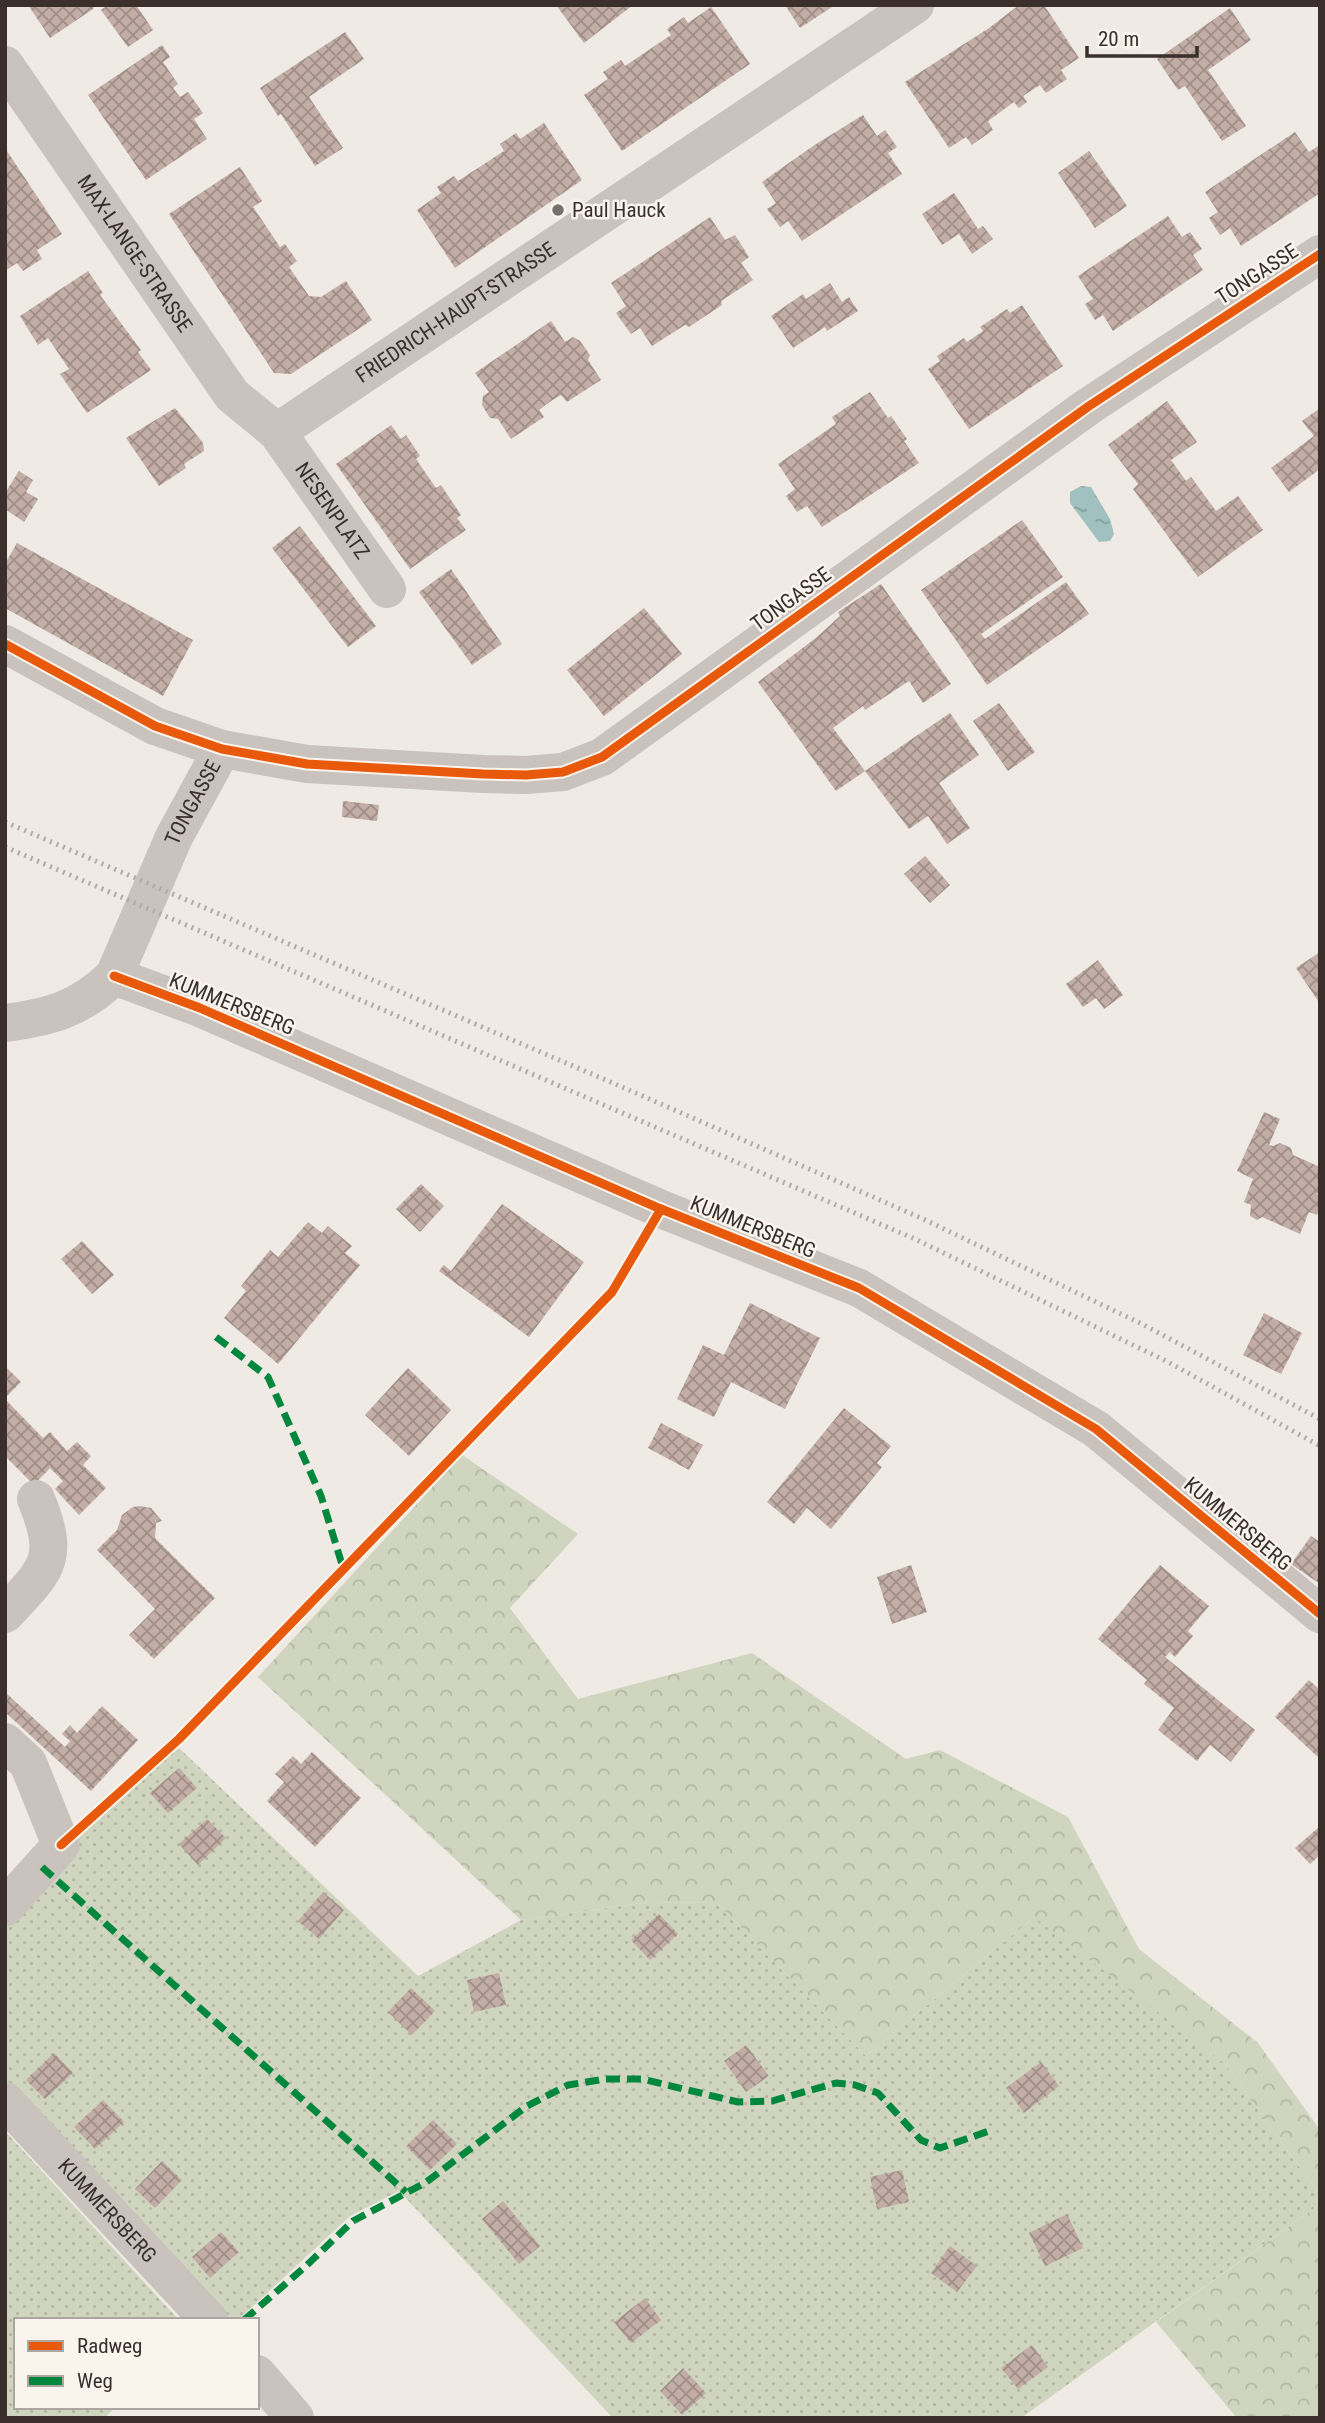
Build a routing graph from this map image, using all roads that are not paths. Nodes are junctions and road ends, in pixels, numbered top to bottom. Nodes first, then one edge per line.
1 (915, 5) edge
2 (5, 65) edge
3 (1320, 254) edge
4 (277, 432) junction
5 (387, 589) dead end
6 (5, 644) edge
7 (222, 749) junction
8 (114, 976) junction
9 (5, 1023) edge
10 (36, 1499) dead end
11 (5, 1614) edge
12 (1320, 1614) edge
13 (5, 1742) edge
14 (5, 1907) edge
15 (5, 2101) edge
16 (207, 2318) edge
17 (259, 2376) edge
18 (295, 2418) edge

1 - 4 street, FRIEDRICH-HAUPT-STRASSE
2 - 4 street, MAX-LANGE-STRASSE
3 - 7 street, TONGASSE
4 - 5 street, NESENPLATZ
6 - 7 street
7 - 8 street, TONGASSE
8 - 9 street
8 - 12 street, KUMMERSBERG
10 - 11 street
13 - 14 street
15 - 16 street, KUMMERSBERG
17 - 18 street

